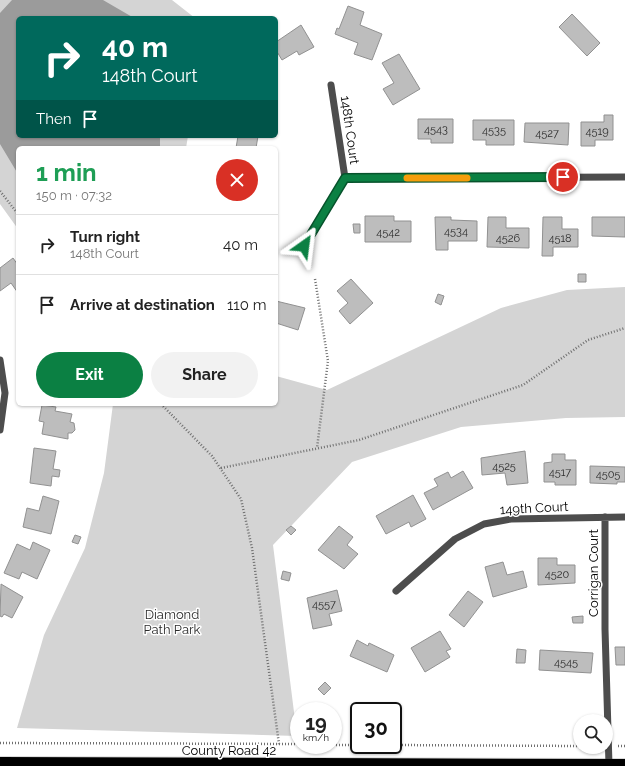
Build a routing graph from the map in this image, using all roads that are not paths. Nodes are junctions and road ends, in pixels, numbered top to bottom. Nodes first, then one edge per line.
1 (331, 85) dead end
2 (625, 177) edge
3 (345, 178) junction
4 (304, 246) dead end
5 (0, 360) edge
6 (0, 430) edge
7 (625, 517) edge
8 (605, 518) junction
9 (396, 592) dead end
10 (0, 763) edge
11 (610, 764) junction
12 (625, 764) edge

1 - 3 street, 148th Court
2 - 3 street, 148th Court
3 - 4 street, 148th Court
5 - 6 street
7 - 8 street, 149th Court
8 - 9 street, 149th Court
8 - 11 street, Corrigan Court
10 - 11 highway, County Road 42
11 - 12 highway, County Road 42

